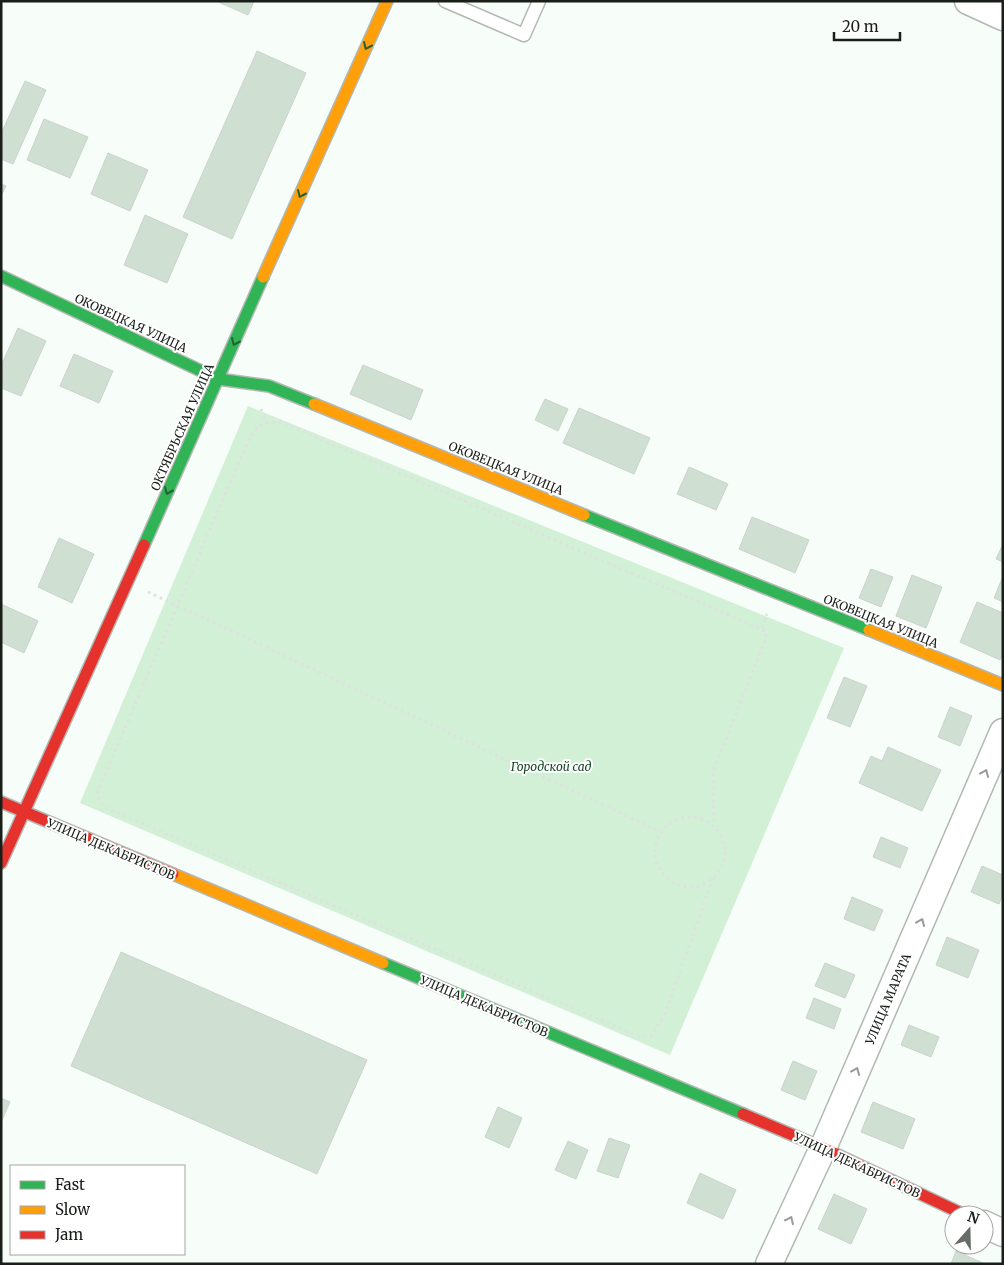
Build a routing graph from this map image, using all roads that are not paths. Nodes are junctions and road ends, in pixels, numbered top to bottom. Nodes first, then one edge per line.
1 (387, 1) edge
2 (445, 1) edge
3 (539, 1) edge
4 (968, 1) edge
5 (1003, 17) edge
6 (1, 276) edge
7 (218, 379) junction
8 (1003, 685) edge
9 (1003, 732) edge
10 (1, 802) edge
11 (24, 812) junction
12 (1, 863) edge
13 (823, 1148) junction
14 (944, 1205) edge
15 (769, 1264) edge

1 -> 7 street, ОКТЯБРЬСКАЯ УЛИЦА
2 - 3 lane
4 - 5 street
6 - 7 street, ОКОВЕЦКАЯ УЛИЦА
7 - 8 street, ОКОВЕЦКАЯ УЛИЦА
7 -> 11 street, ОКТЯБРЬСКАЯ УЛИЦА
13 -> 9 street, УЛИЦА МАРАТА
10 - 11 street, УЛИЦА ДЕКАБРИСТОВ
11 - 12 street, ОКТЯБРЬСКАЯ УЛИЦА
11 - 13 street, УЛИЦА ДЕКАБРИСТОВ
13 - 14 street, УЛИЦА ДЕКАБРИСТОВ
15 -> 13 street, УЛИЦА МАРАТА

